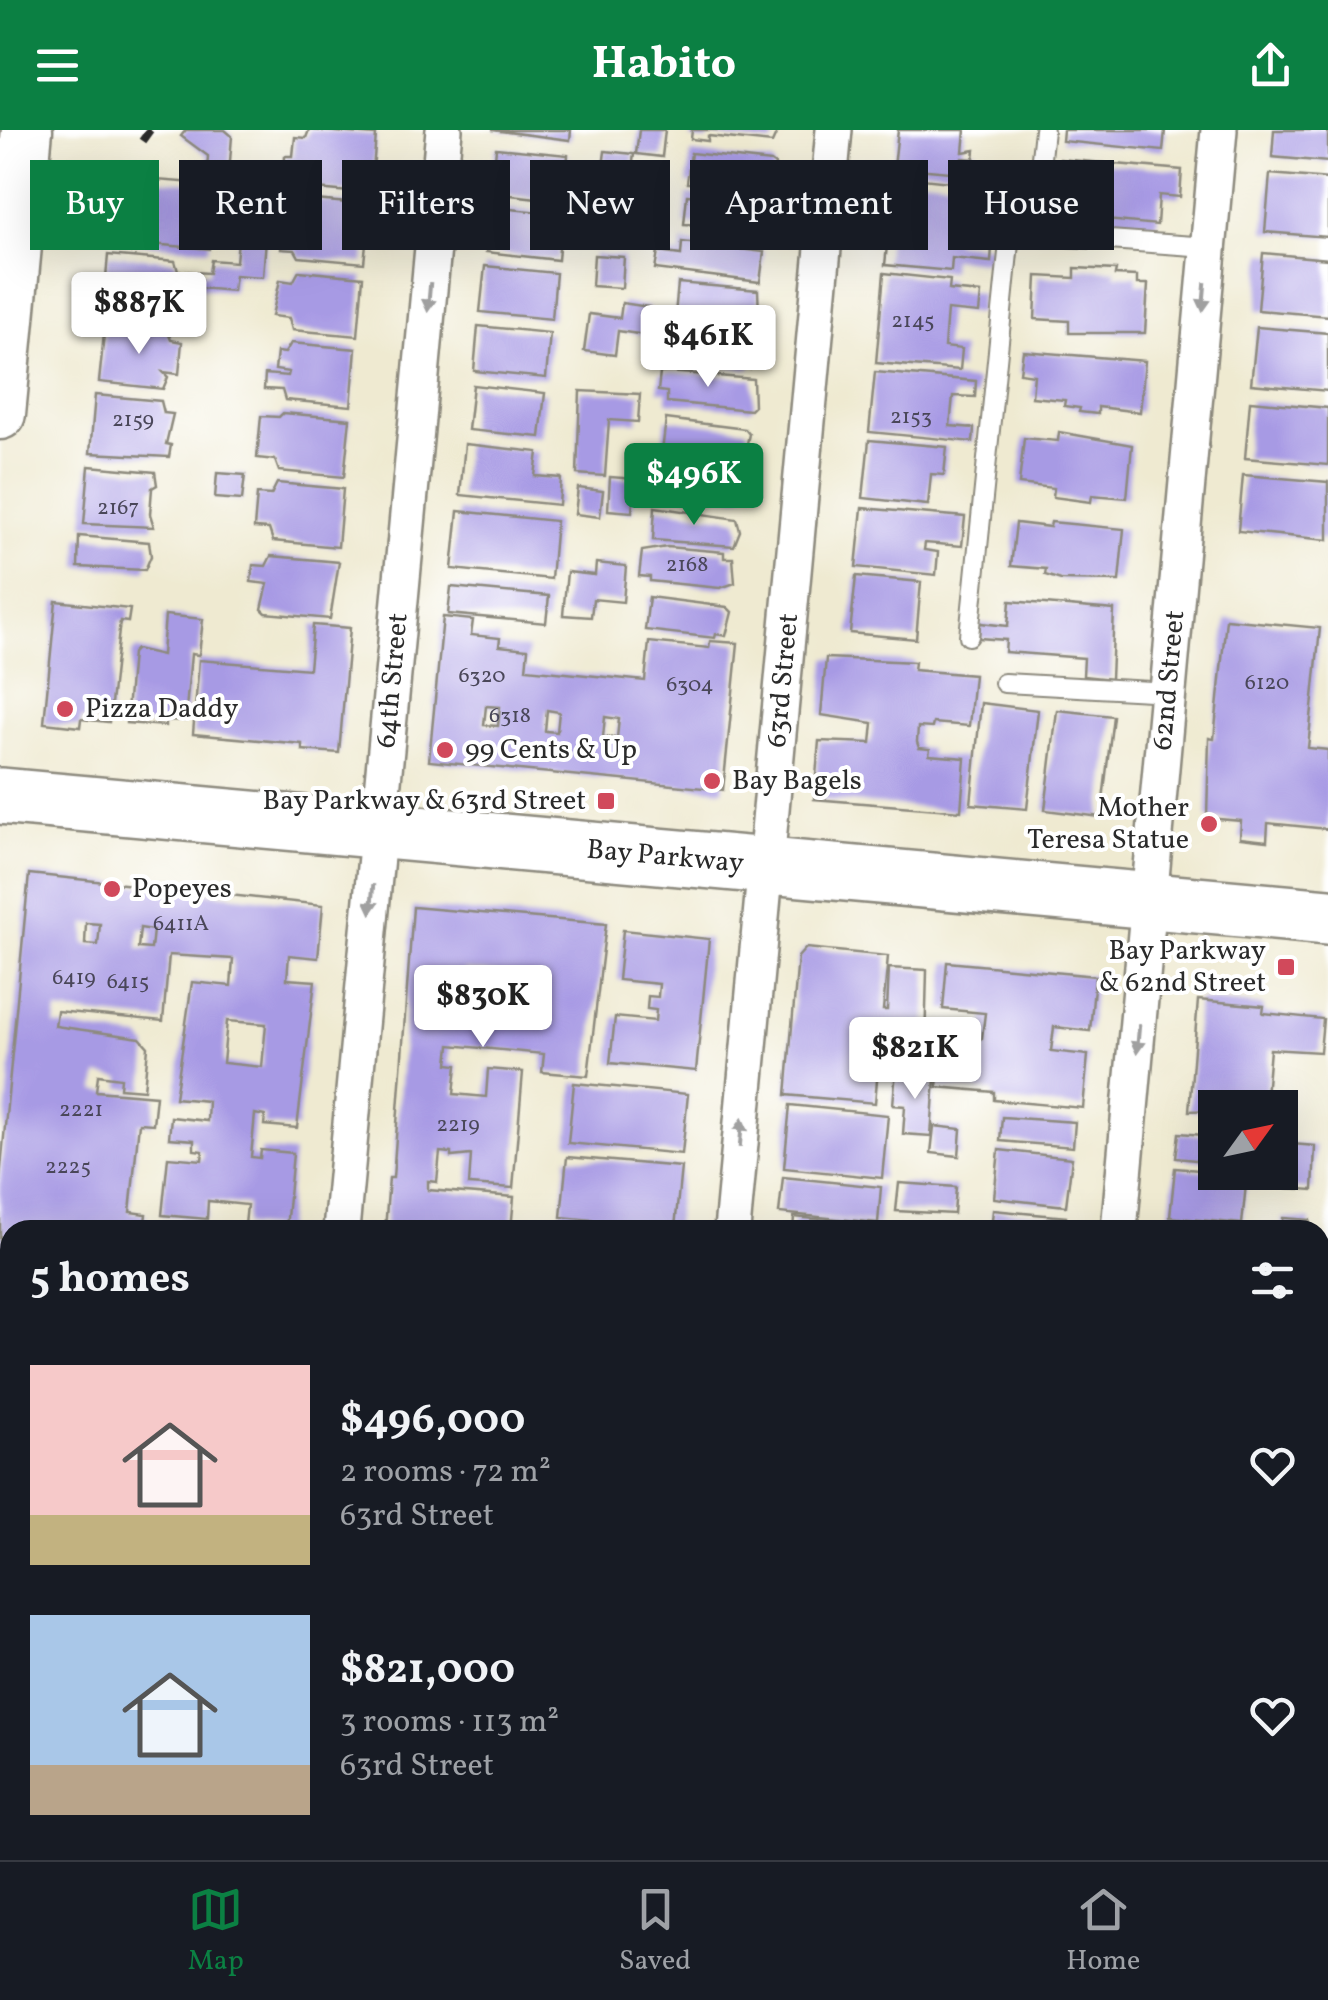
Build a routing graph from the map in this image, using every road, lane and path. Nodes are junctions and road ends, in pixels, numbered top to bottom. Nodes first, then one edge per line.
1 (27, 130) edge
2 (444, 130) edge
3 (834, 130) edge
4 (1044, 130) edge
5 (1220, 130) edge
6 (1041, 160) edge
7 (1114, 239) edge
8 (1208, 247) junction
9 (1008, 250) edge
10 (0, 414) edge
11 (969, 636) dead end
12 (1004, 682) dead end
13 (1169, 692) junction
14 (0, 796) edge
15 (379, 832) junction
16 (766, 864) junction
17 (1151, 902) junction
18 (1328, 917) edge
19 (342, 1220) edge
20 (733, 1220) edge
21 (1120, 1220) edge

1 - 10 main road
2 -> 15 street, 64th Street
3 - 16 street, 63rd Street
4 - 6 lane
5 - 8 street, 62nd Street
7 - 8 lane
8 -> 13 street, 62nd Street
9 - 11 lane
12 - 13 lane
13 - 17 street, 62nd Street
14 - 15 main road, Bay Parkway
15 - 16 main road, Bay Parkway
15 -> 19 street, 64th Street
16 - 17 main road, Bay Parkway
20 -> 16 street, 63rd Street
17 - 18 main road, Bay Parkway
17 -> 21 street, 62nd Street

